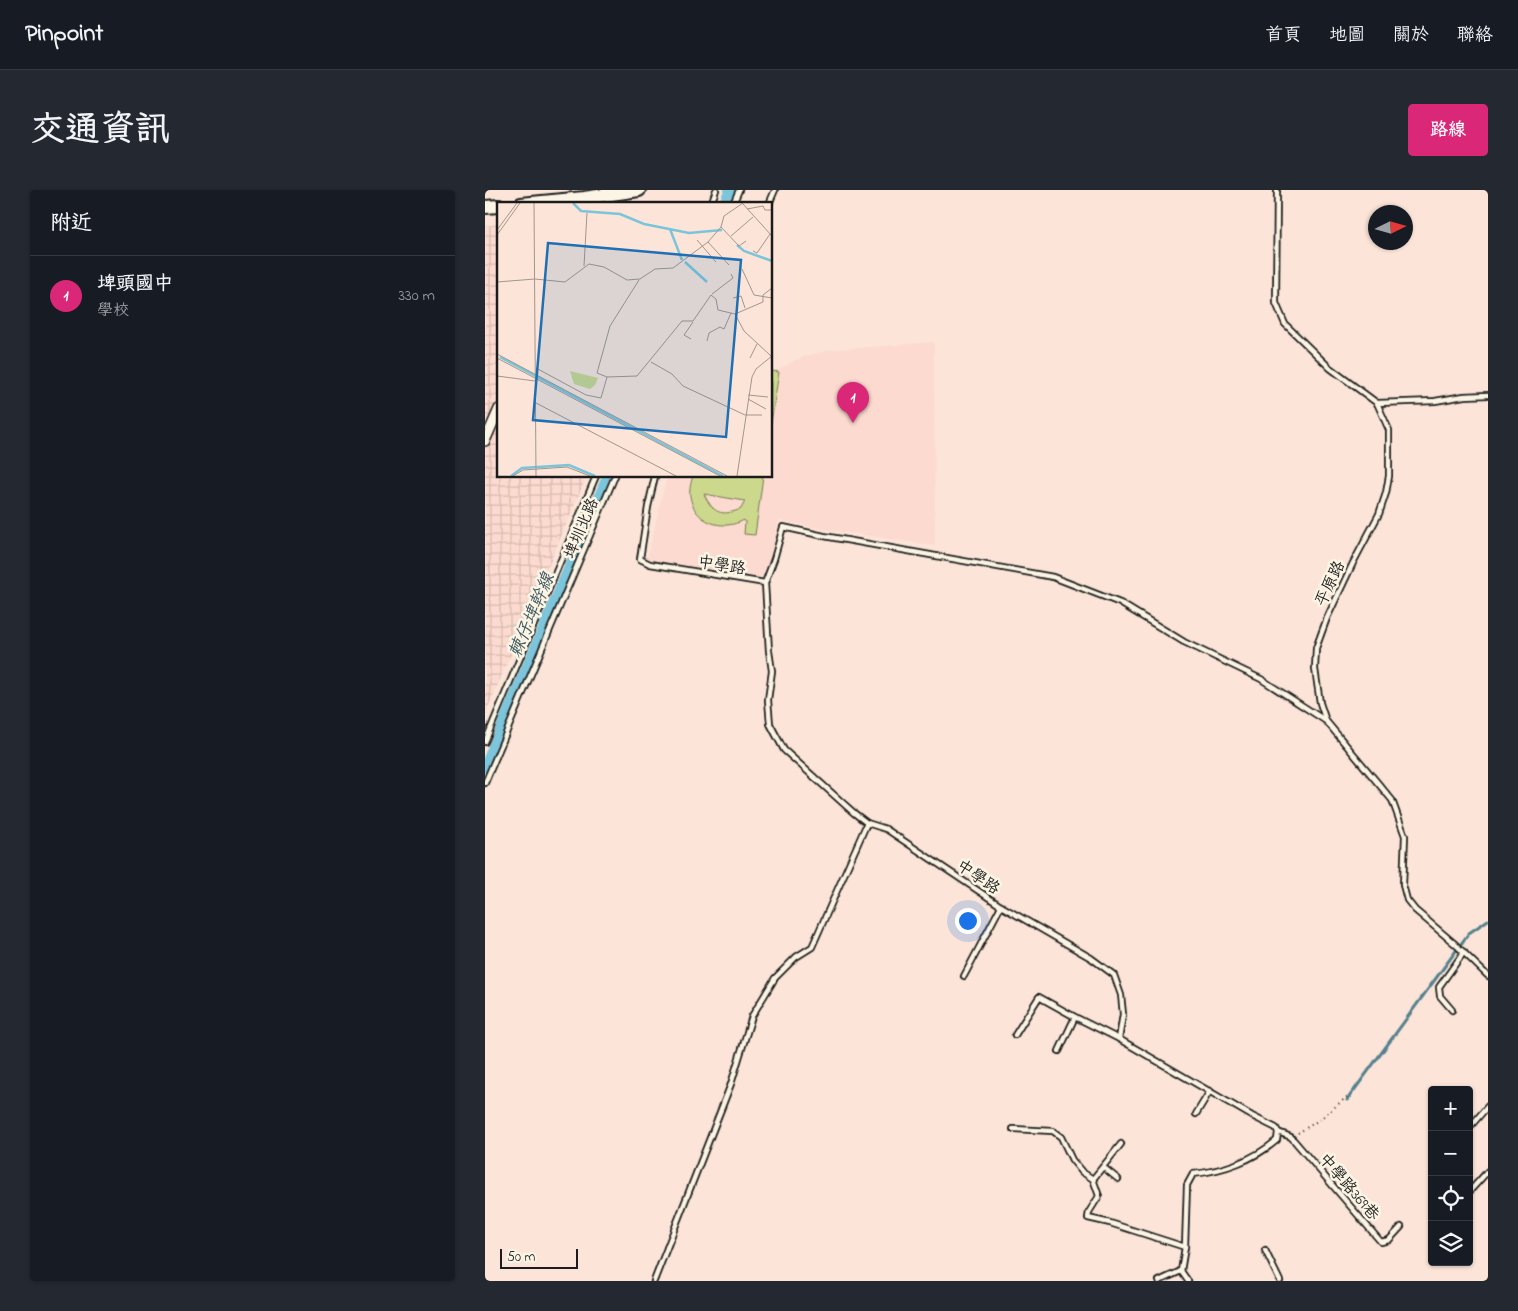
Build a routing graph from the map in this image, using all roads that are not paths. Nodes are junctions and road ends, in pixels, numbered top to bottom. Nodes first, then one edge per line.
1 (639, 190) edge
2 (716, 190) edge
3 (739, 190) edge
4 (775, 190) edge
5 (1277, 190) edge
6 (583, 201) edge
7 (562, 202) edge
8 (712, 202) edge
9 (734, 202) edge
10 (770, 202) edge
11 (1488, 395) edge
12 (1377, 403) junction
13 (497, 414) edge
14 (485, 441) edge
15 (596, 478) edge
16 (614, 478) edge
17 (655, 478) edge
18 (765, 583) junction
19 (1326, 721) junction
20 (485, 742) edge
21 (485, 783) edge
22 (867, 823) junction
23 (1001, 906) junction
24 (1464, 952) junction
25 (964, 976) dead end
26 (1488, 976) edge
27 (1452, 1010) dead end
28 (1075, 1017) junction
29 (1015, 1035) dead end
30 (1119, 1039) junction
31 (1059, 1051) dead end
32 (1210, 1092) junction
33 (1488, 1106) edge
34 (1196, 1114) dead end
35 (1473, 1123) edge
36 (1013, 1129) dead end
37 (1278, 1132) junction
38 (1121, 1144) dead end
39 (1103, 1167) junction
40 (1488, 1171) edge
41 (1118, 1178) dead end
42 (1093, 1179) junction
43 (1473, 1188) edge
44 (1401, 1227) dead end
45 (1185, 1247) junction
46 (1265, 1250) dead end
47 (1181, 1271) junction
48 (654, 1281) edge
49 (1159, 1281) edge
50 (1188, 1281) edge
51 (1280, 1281) edge

1 - 6 main road
2 - 8 lane
3 - 9 lane
4 - 10 lane
5 - 12 lane, 平原路
6 - 7 main road
11 - 12 lane
12 - 19 lane, 平原路
13 - 14 street
15 - 20 lane
16 - 21 lane, 埤圳北路
17 - 18 lane, 中學路
18 - 19 lane
18 - 22 lane, 中學路
19 - 24 lane, 平原路
22 - 23 lane, 中學路
22 - 48 lane
23 - 25 lane
23 - 30 lane, 中學路
24 - 26 lane, 平原路
24 - 27 lane
28 - 29 lane
28 - 30 lane
28 - 31 lane
30 - 32 lane
32 - 34 lane
32 - 37 lane
33 - 35 lane
36 - 42 lane
37 - 44 lane, 中學路369巷
37 - 45 lane
38 - 39 lane
39 - 41 lane
39 - 42 lane
40 - 43 lane
42 - 45 lane
45 - 47 lane
46 - 51 lane
47 - 49 lane
47 - 50 lane

